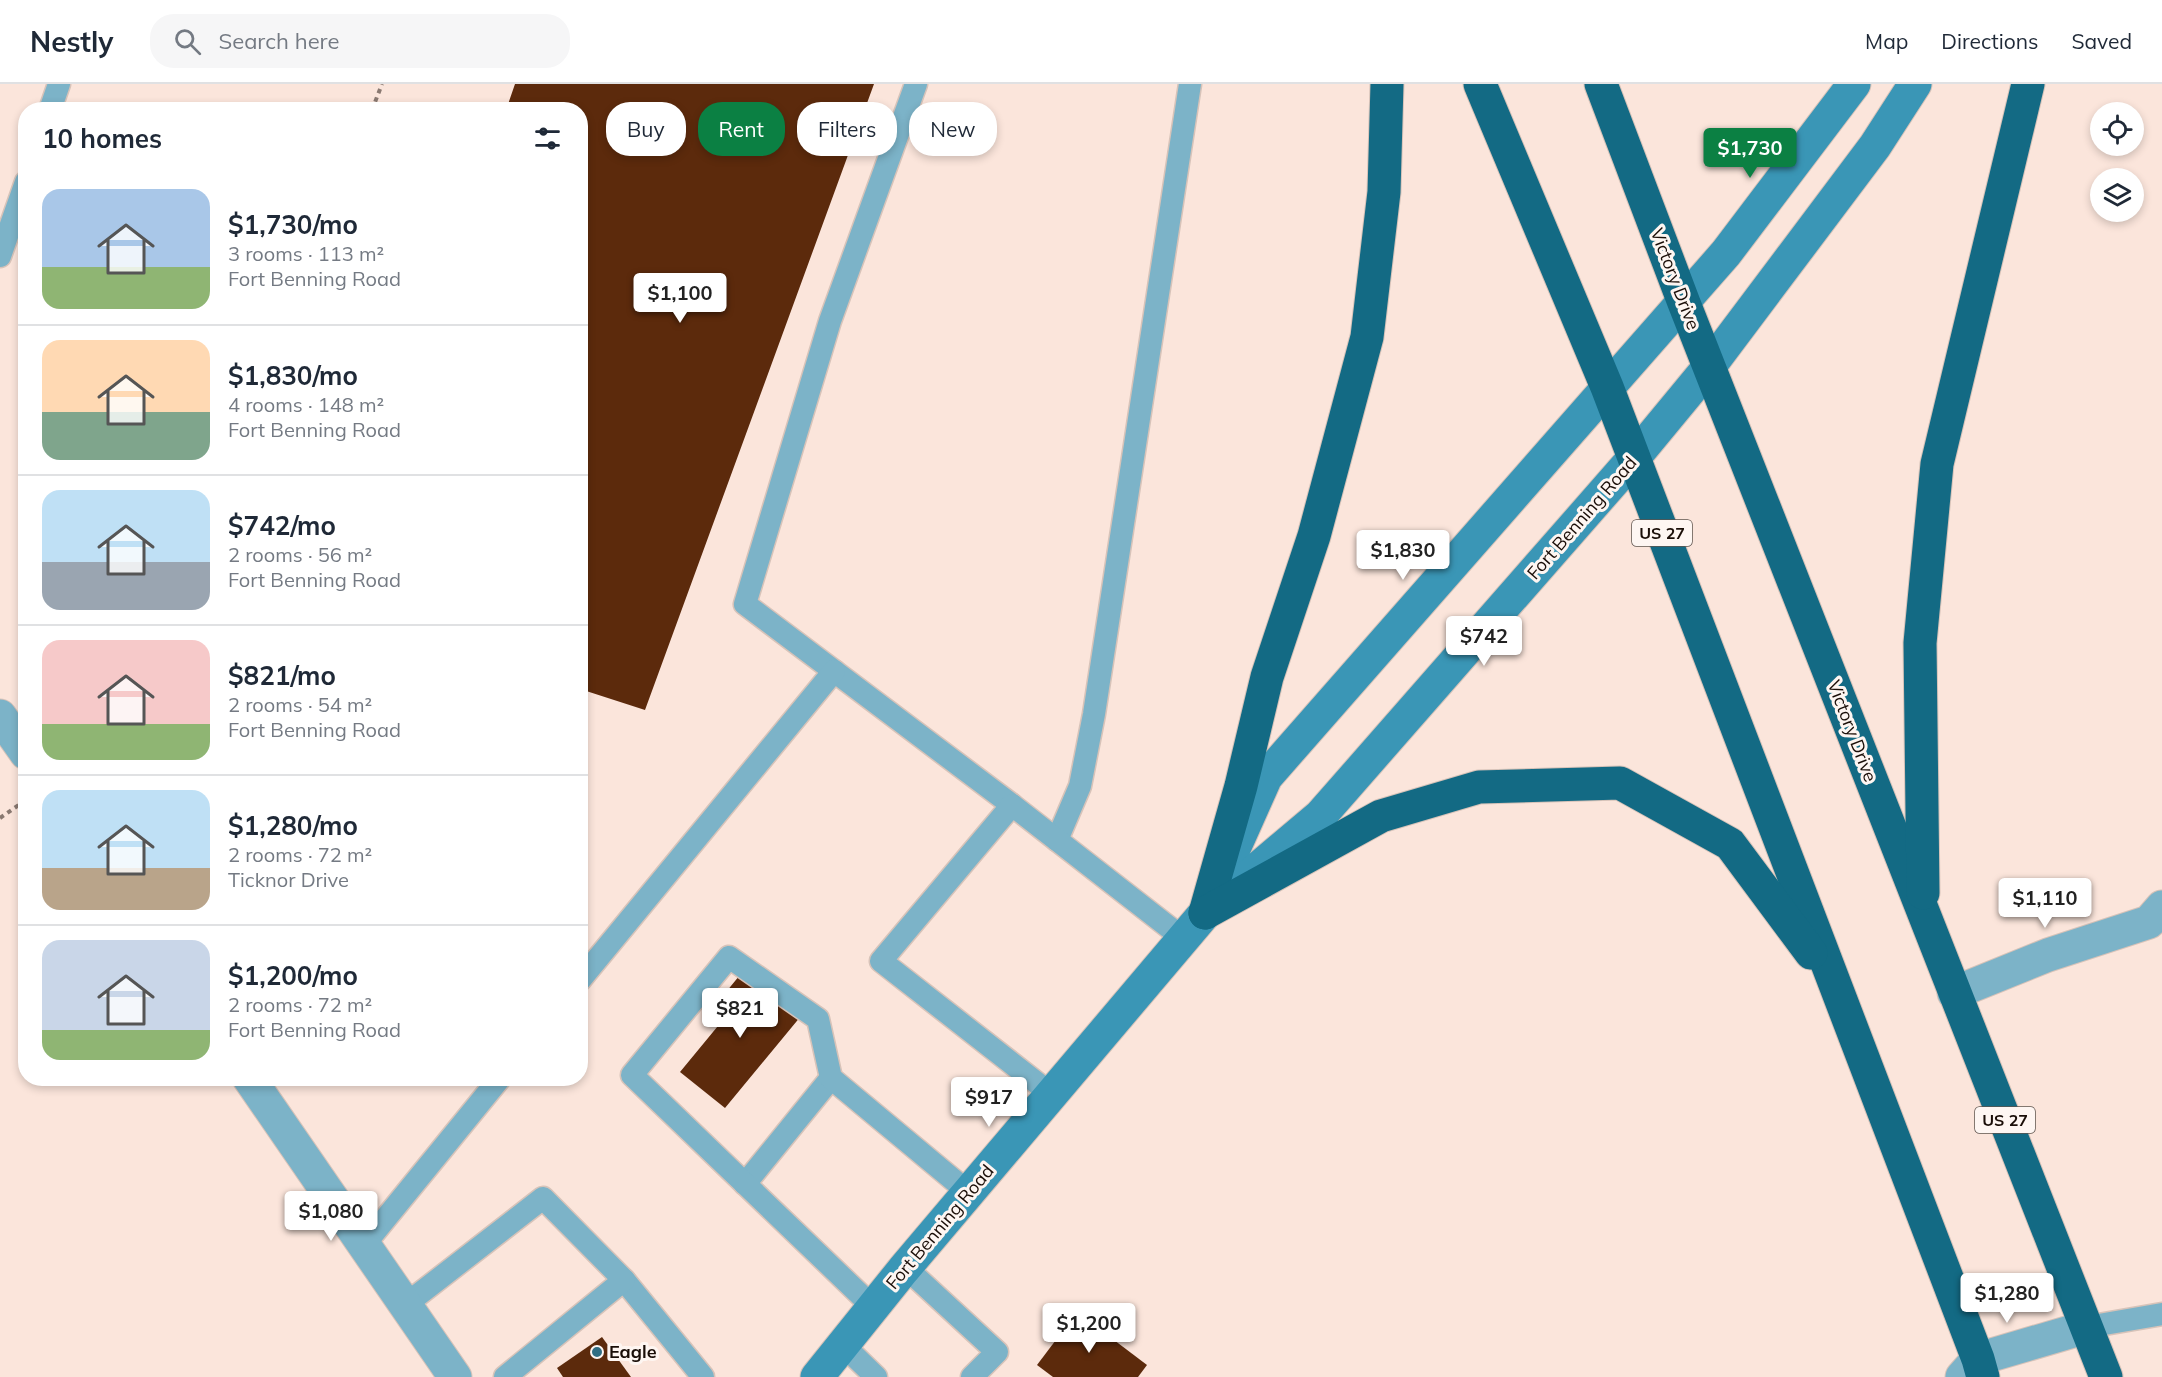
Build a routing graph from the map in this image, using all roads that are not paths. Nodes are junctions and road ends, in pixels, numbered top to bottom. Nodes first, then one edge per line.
1 (59, 84) edge
2 (916, 84) edge
3 (1190, 84) edge
4 (1387, 84) edge
5 (1480, 84) edge
6 (1601, 84) edge
7 (1854, 84) edge
8 (1915, 84) edge
9 (2028, 84) edge
10 (53, 102) edge
11 (18, 205) edge
12 (0, 256) edge
13 (1684, 303) junction
14 (1709, 367) junction
15 (1607, 387) junction
16 (1633, 459) junction
17 (834, 671) junction
18 (0, 716) edge
19 (18, 742) edge
20 (1012, 805) junction
21 (1057, 840) junction
22 (2162, 907) edge
23 (1923, 912) junction
24 (1205, 913) junction
25 (1184, 939) junction
26 (588, 970) edge
27 (1835, 986) junction
28 (1954, 993) junction
29 (831, 1078) junction
30 (255, 1086) edge
31 (493, 1086) edge
32 (1051, 1094) junction
33 (745, 1184) junction
34 (968, 1192) junction
35 (364, 1245) junction
36 (905, 1267) junction
37 (624, 1280) junction
38 (405, 1305) junction
39 (873, 1307) junction
40 (2162, 1314) edge
41 (2087, 1327) junction
42 (843, 1344) junction
43 (1974, 1371) edge
44 (455, 1377) edge
45 (505, 1377) edge
46 (703, 1377) edge
47 (817, 1377) edge
48 (876, 1377) edge
49 (972, 1377) edge
50 (2106, 1377) edge

1 - 10 lane
2 - 17 lane
3 - 21 lane
4 - 24 highway
5 - 15 highway, US 27
6 - 13 highway, Victory Drive / US 27
7 - 13 main road, Fort Benning Road
8 - 14 main road, Fort Benning Road
9 - 23 highway
11 - 12 lane
13 - 14 highway, Victory Drive / US 27
13 - 15 main road, Fort Benning Road
14 - 16 main road, Fort Benning Road
14 - 23 highway, Victory Drive / US 27
15 - 16 highway, US 27
15 - 24 main road, Fort Benning Road
16 - 24 main road, Fort Benning Road
16 - 27 highway, US 27
17 - 20 lane
17 - 26 lane
18 - 19 street
20 - 21 lane
20 - 32 lane
21 - 25 lane
22 - 28 street
23 - 28 highway, Victory Drive / US 27
24 - 25 main road, Fort Benning Road
24 - 27 highway
25 - 32 main road, Fort Benning Road
27 - 43 highway, US 27
28 - 41 highway, Victory Drive / US 27
29 - 33 lane
29 - 33 lane
29 - 34 lane
30 - 35 street
31 - 35 lane
32 - 34 main road, Fort Benning Road
33 - 39 lane
34 - 36 main road, Fort Benning Road
35 - 38 street
36 - 39 main road, Fort Benning Road
36 - 49 lane
37 - 38 lane
37 - 45 lane
37 - 46 lane
38 - 44 street
39 - 42 main road, Fort Benning Road
40 - 41 lane
41 - 43 street
41 - 50 highway, Victory Drive / US 27
42 - 47 main road, Fort Benning Road
42 - 48 lane

